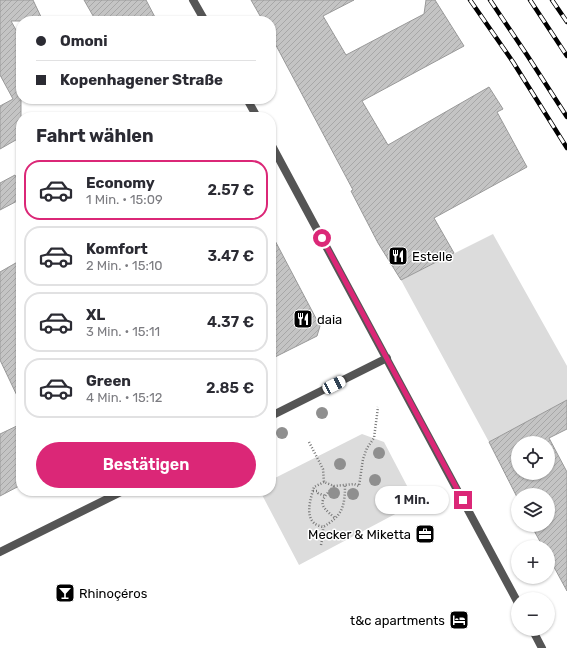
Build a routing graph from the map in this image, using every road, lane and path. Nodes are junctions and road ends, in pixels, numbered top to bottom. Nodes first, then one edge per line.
1 (193, 0) edge
2 (202, 16) edge
3 (276, 153) edge
4 (387, 358) junction
5 (378, 407) dead end
6 (276, 414) edge
7 (309, 442) dead end
8 (324, 482) junction
9 (345, 485) junction
10 (334, 486) junction
11 (313, 491) junction
12 (113, 496) edge
13 (325, 496) junction
14 (335, 518) junction
15 (322, 527) junction
16 (321, 545) dead end
17 (0, 552) edge
18 (512, 592) edge
19 (536, 636) edge
20 (542, 648) edge

1 - 2 street
3 - 4 street
4 - 6 street
4 - 18 street
5 - 9 path
7 - 8 path
8 - 10 path
8 - 11 path
9 - 10 path
9 - 14 path
10 - 13 path
11 - 13 path
11 - 15 path
12 - 17 street
13 - 14 path
14 - 15 path
15 - 16 path
19 - 20 street

